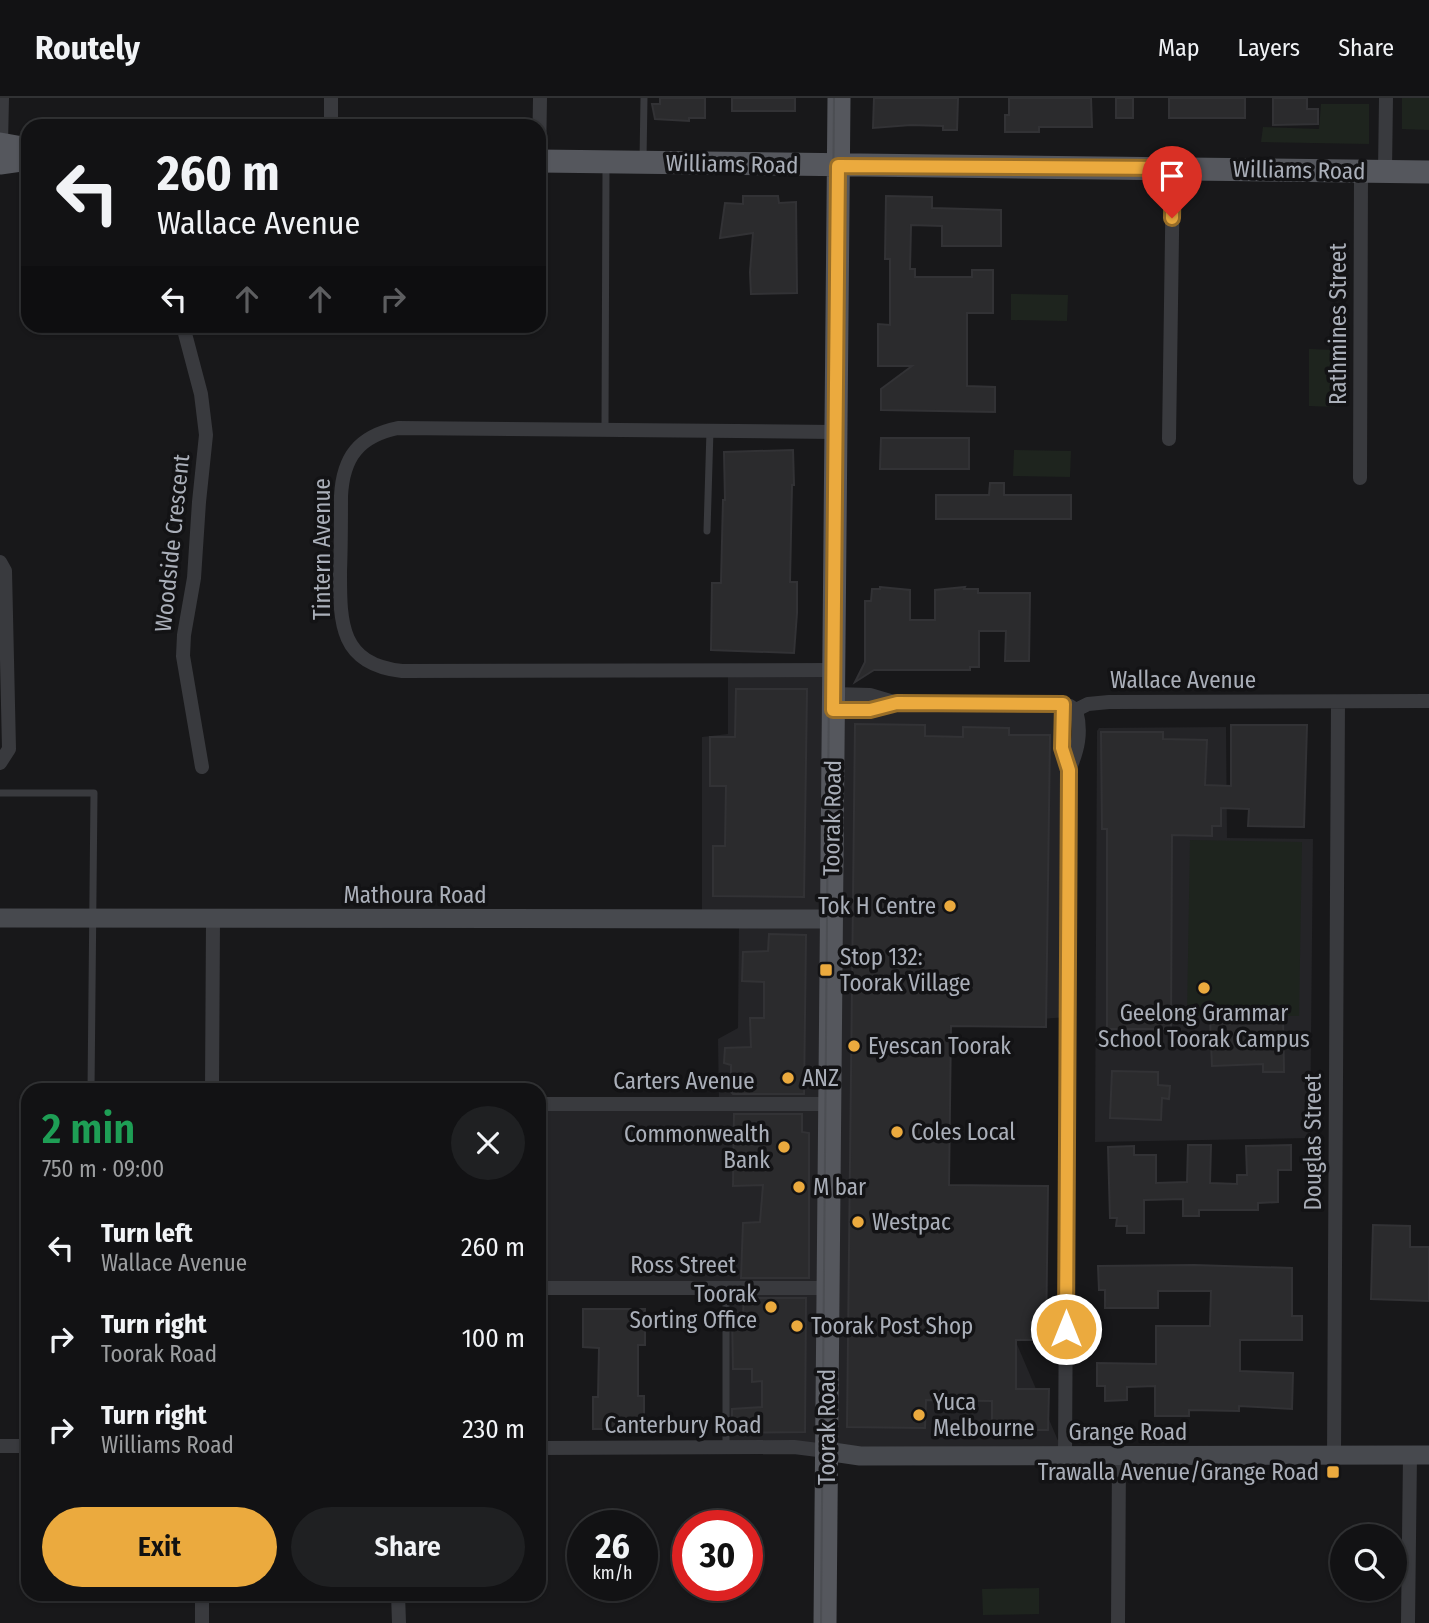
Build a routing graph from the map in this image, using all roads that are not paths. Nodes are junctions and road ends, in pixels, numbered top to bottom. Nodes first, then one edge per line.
1 (2, 98) edge
2 (331, 98) edge
3 (540, 98) edge
4 (644, 98) edge
5 (839, 98) edge
6 (1386, 98) edge
7 (331, 119) edge
8 (540, 119) edge
9 (21, 150) edge
10 (1, 154) edge
11 (21, 158) edge
12 (546, 161) edge
13 (606, 162) junction
14 (643, 163) junction
15 (838, 166) junction
16 (1173, 168) junction
17 (1362, 171) junction
18 (1385, 171) junction
19 (1429, 172) edge
20 (185, 333) edge
21 (605, 429) junction
22 (710, 430) junction
23 (835, 432) junction
24 (1169, 439) dead end
25 (1360, 478) dead end
26 (707, 531) dead end
27 (0, 562) edge
28 (833, 670) junction
29 (1429, 701) edge
30 (833, 702) junction
31 (1338, 702) junction
32 (1070, 707) junction
33 (0, 763) edge
34 (202, 767) dead end
35 (0, 793) edge
36 (0, 918) edge
37 (831, 919) junction
38 (93, 920) junction
39 (213, 920) junction
40 (92, 1083) edge
41 (212, 1083) edge
42 (546, 1104) edge
43 (829, 1104) junction
44 (546, 1288) edge
45 (726, 1288) junction
46 (828, 1288) junction
47 (0, 1446) edge
48 (21, 1446) edge
49 (546, 1448) edge
50 (726, 1448) junction
51 (826, 1451) junction
52 (1420, 1455) edge
53 (1334, 1456) junction
54 (1065, 1457) junction
55 (1119, 1457) junction
56 (202, 1601) edge
57 (398, 1601) edge
58 (202, 1623) edge
59 (399, 1623) edge
60 (825, 1623) edge
61 (1118, 1623) edge
62 (1408, 1623) edge

1 - 10 street
2 - 7 street
3 - 8 street
4 - 14 lane
5 - 15 main road, Toorak Road
6 - 18 street
9 - 10 main road
10 - 11 main road
12 - 13 main road, Williams Road
13 - 14 main road, Williams Road
13 - 21 lane
14 - 15 main road, Williams Road
15 - 16 main road, Williams Road
15 - 23 main road, Toorak Road
16 - 17 main road, Williams Road
16 - 24 street
17 - 18 main road, Williams Road
17 - 25 street, Rathmines Street
18 - 19 main road, Williams Road
20 - 34 street, Woodside Crescent
21 - 22 street, Tintern Avenue
21 - 28 street, Tintern Avenue
22 - 23 street, Tintern Avenue
22 - 26 lane
23 - 28 main road, Toorak Road
27 - 33 street
28 - 30 main road, Toorak Road
29 - 31 street, Wallace Avenue
30 - 32 street, Wallace Avenue
30 - 37 main road, Toorak Road
31 - 32 street, Wallace Avenue
31 - 53 street, Douglas Street
32 - 54 street
35 - 38 lane
36 - 38 street, Mathoura Road
37 - 39 street, Mathoura Road
37 - 43 main road, Toorak Road
38 - 39 street, Mathoura Road
38 - 40 lane
39 - 41 street
42 - 43 street, Carters Avenue
43 - 46 main road, Toorak Road
44 - 45 street, Ross Street
45 - 46 street, Ross Street
45 - 50 lane
46 - 51 main road, Toorak Road
47 - 48 street
49 - 50 street, Canterbury Road
50 - 51 street, Canterbury Road
51 - 54 street, Grange Road
51 - 60 main road, Toorak Road
52 - 53 street, Grange Road
52 - 62 street
53 - 55 street, Grange Road
54 - 55 street, Grange Road
55 - 61 street
56 - 58 street
57 - 59 street

